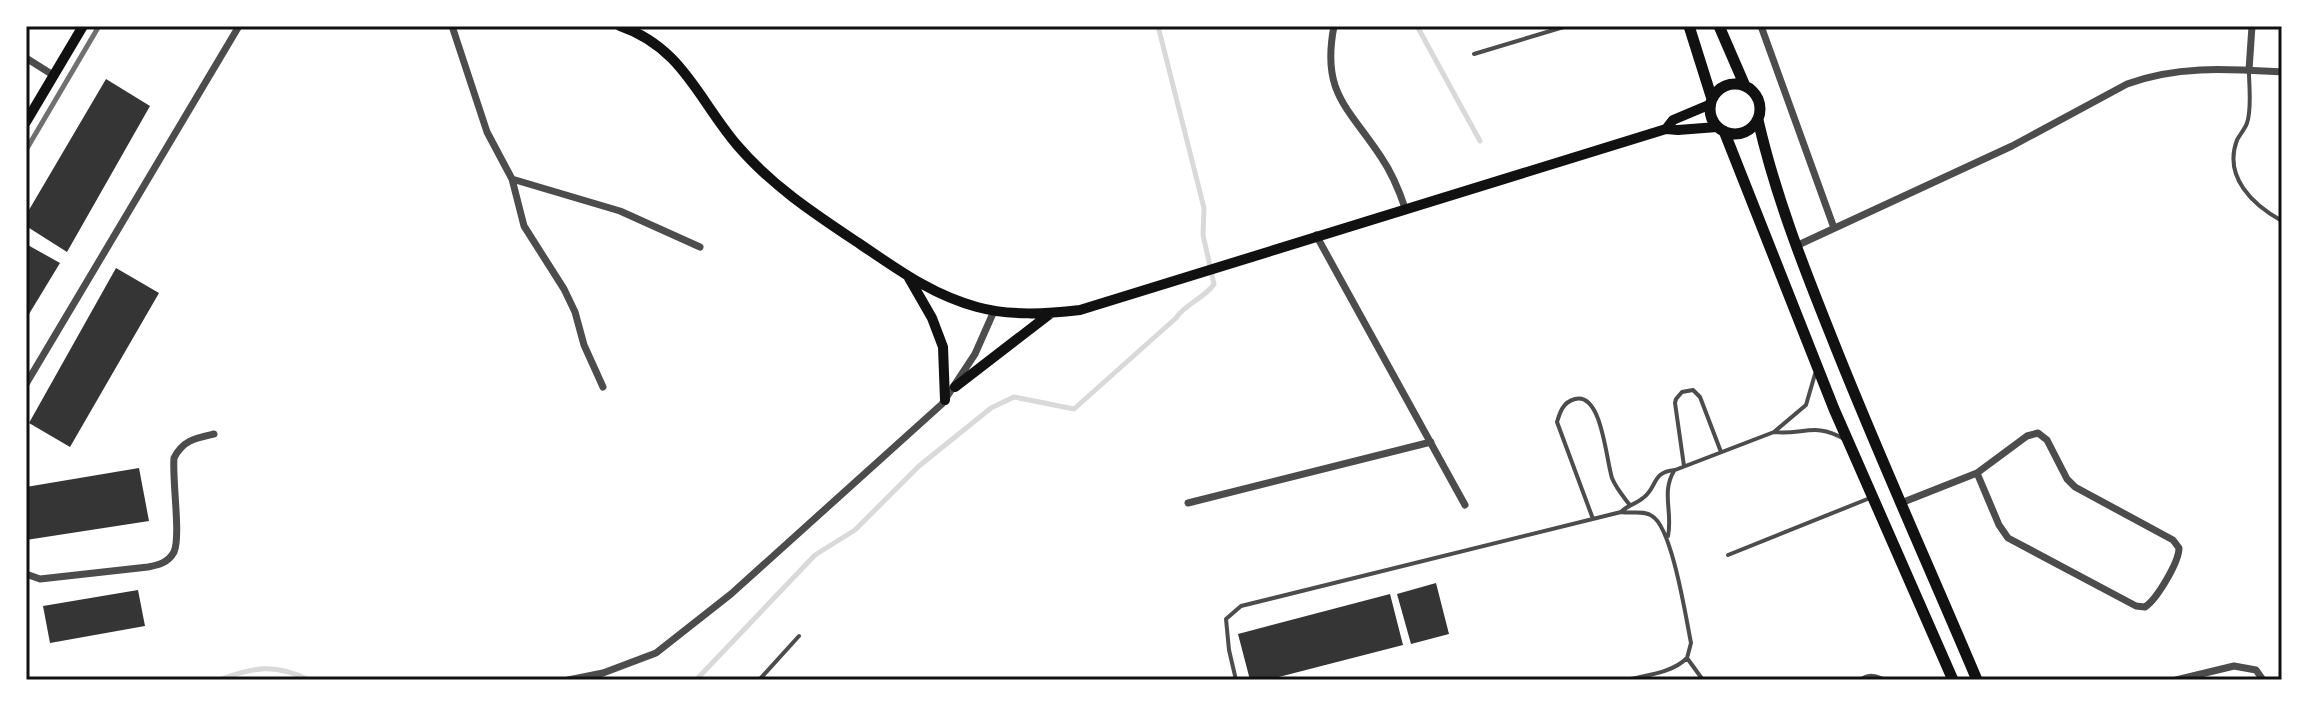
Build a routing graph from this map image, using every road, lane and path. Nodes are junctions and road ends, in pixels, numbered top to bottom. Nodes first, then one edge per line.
1 (83, 26) edge
2 (239, 26) edge
3 (452, 26) edge
4 (620, 26) edge
5 (1334, 26) edge
6 (1567, 26) edge
7 (1689, 26) edge
8 (1719, 26) edge
9 (1761, 26) edge
10 (2252, 26) edge
11 (637, 29) edge
12 (1474, 54) dead end
13 (26, 58) edge
14 (2249, 70) junction
15 (2282, 72) edge
16 (53, 75) junction
17 (1745, 86) junction
18 (1712, 101) junction
19 (1758, 120) junction
20 (26, 122) edge
21 (1666, 129) junction
22 (1720, 129) junction
23 (512, 179) junction
24 (1405, 208) junction
25 (2282, 221) edge
26 (1834, 228) junction
27 (1316, 235) junction
28 (1796, 246) junction
29 (700, 247) dead end
30 (909, 277) junction
31 (994, 311) junction
32 (1051, 313) junction
33 (1817, 367) junction
34 (26, 384) edge
35 (603, 387) dead end
36 (955, 387) junction
37 (945, 400) junction
38 (1774, 432) junction
39 (214, 434) dead end
40 (1431, 442) junction
41 (1849, 442) junction
42 (1721, 452) junction
43 (1684, 466) junction
44 (1675, 470) junction
45 (1977, 473) junction
46 (1872, 497) junction
47 (1188, 503) dead end
48 (1901, 503) junction
49 (1629, 504) junction
50 (1465, 505) dead end
51 (1621, 512) junction
52 (1593, 519) junction
53 (1668, 538) junction
54 (1728, 555) dead end
55 (26, 574) edge
56 (799, 636) dead end
57 (1687, 658) junction
58 (568, 680) edge
59 (759, 680) edge
60 (1236, 680) edge
61 (1627, 680) edge
62 (1703, 680) edge
63 (1860, 680) edge
64 (1885, 680) edge
65 (1953, 680) edge
66 (1977, 680) edge
67 (2176, 680) edge
68 (2263, 680) edge

1 - 16 main road
2 - 34 street
3 - 23 street
4 - 11 main road
5 - 24 street
6 - 12 lane
7 - 18 main road
8 - 17 main road
9 - 26 street
10 - 14 street
11 - 30 main road
13 - 16 street
14 - 15 street
14 - 25 lane
14 - 26 street
16 - 20 main road
17 - 18 main road
17 - 19 main road
18 - 21 main road
18 - 22 main road
19 - 22 main road
19 - 28 main road
21 - 22 main road
21 - 24 main road
22 - 33 main road
23 - 29 street
23 - 35 street
24 - 27 main road
26 - 28 street
27 - 32 main road
27 - 40 street
28 - 48 main road
30 - 31 main road
30 - 37 main road
31 - 32 main road
31 - 36 street
32 - 36 main road
33 - 38 lane
33 - 41 main road
36 - 37 street
37 - 58 street
38 - 41 lane
38 - 42 lane
39 - 55 street
40 - 47 street
40 - 50 street
41 - 46 main road
42 - 43 lane
42 - 43 lane
43 - 44 lane
44 - 49 lane
44 - 53 lane
45 - 45 street
45 - 48 street
46 - 54 lane
46 - 65 main road
48 - 66 main road
49 - 51 lane
49 - 52 lane
51 - 52 lane
51 - 53 lane
52 - 60 lane
53 - 57 lane
56 - 59 lane
57 - 61 lane
57 - 62 lane
63 - 64 lane
67 - 68 street

